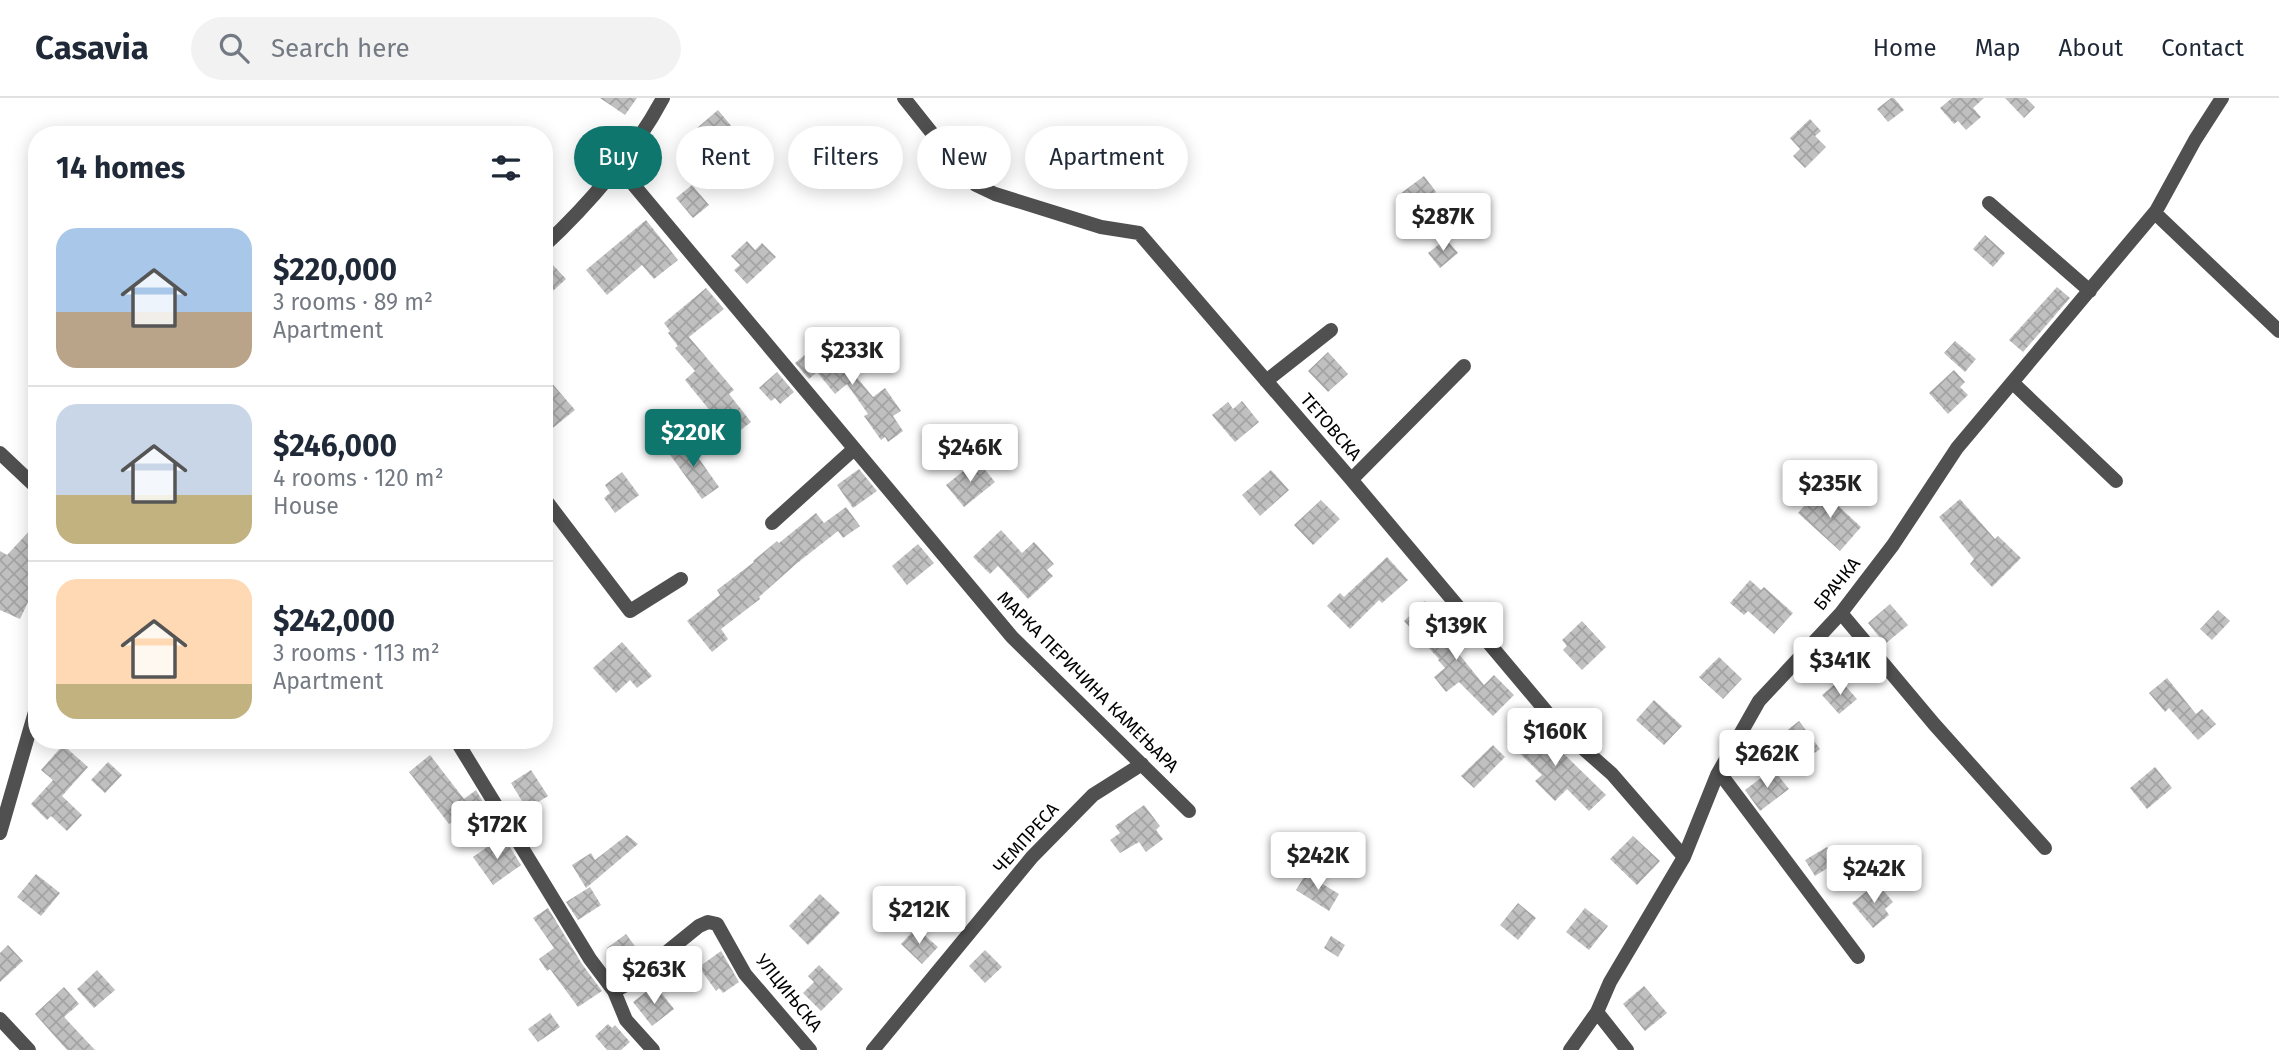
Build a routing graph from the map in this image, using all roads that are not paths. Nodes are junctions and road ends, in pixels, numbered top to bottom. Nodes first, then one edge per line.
1 (663, 98) edge
2 (904, 98) edge
3 (2222, 98) edge
4 (646, 126) edge
5 (596, 189) edge
6 (637, 189) edge
7 (1989, 203) dead end
8 (2155, 213) junction
9 (553, 237) edge
10 (2090, 290) junction
11 (1331, 330) dead end
12 (2279, 331) edge
13 (1464, 366) dead end
14 (1266, 382) junction
15 (2013, 383) junction
16 (854, 449) junction
17 (0, 453) edge
18 (28, 479) edge
19 (1352, 479) junction
20 (2116, 481) dead end
21 (553, 510) edge
22 (772, 523) dead end
23 (681, 579) dead end
24 (1841, 613) junction
25 (28, 736) edge
26 (462, 749) edge
27 (1142, 764) junction
28 (1719, 772) junction
29 (1189, 811) dead end
30 (0, 833) edge
31 (2045, 848) dead end
32 (1684, 857) junction
33 (1858, 957) dead end
34 (614, 990) junction
35 (1597, 1012) junction
36 (0, 1019) edge
37 (29, 1050) edge
38 (653, 1050) edge
39 (810, 1050) edge
40 (873, 1050) edge
41 (1570, 1050) edge
42 (1627, 1050) edge

1 - 4 street
2 - 14 street, ТЕТОВСКА
3 - 8 street, БРАЧКА
5 - 9 street
6 - 16 street, МАРКА ПЕРИЧИНА КАМЕЊАРА
7 - 10 street
8 - 10 street, БРАЧКА
8 - 12 street
10 - 15 street, БРАЧКА
11 - 14 street
13 - 19 street
14 - 19 street, ТЕТОВСКА
15 - 20 street
15 - 24 street, БРАЧКА
16 - 22 street
16 - 27 street, МАРКА ПЕРИЧИНА КАМЕЊАРА
17 - 18 street
19 - 32 street, ТЕТОВСКА
21 - 23 street
24 - 28 street, БРАЧКА
24 - 31 street
25 - 30 street
26 - 34 street
27 - 29 street, МАРКА ПЕРИЧИНА КАМЕЊАРА
27 - 40 street, ЧЕМПРЕСА
28 - 32 street, БРАЧКА
28 - 33 street
32 - 35 street, БРАЧКА
34 - 38 street
34 - 39 street, УЛЦИЊСКА
35 - 41 street, БРАЧКА
35 - 42 street
36 - 37 street

